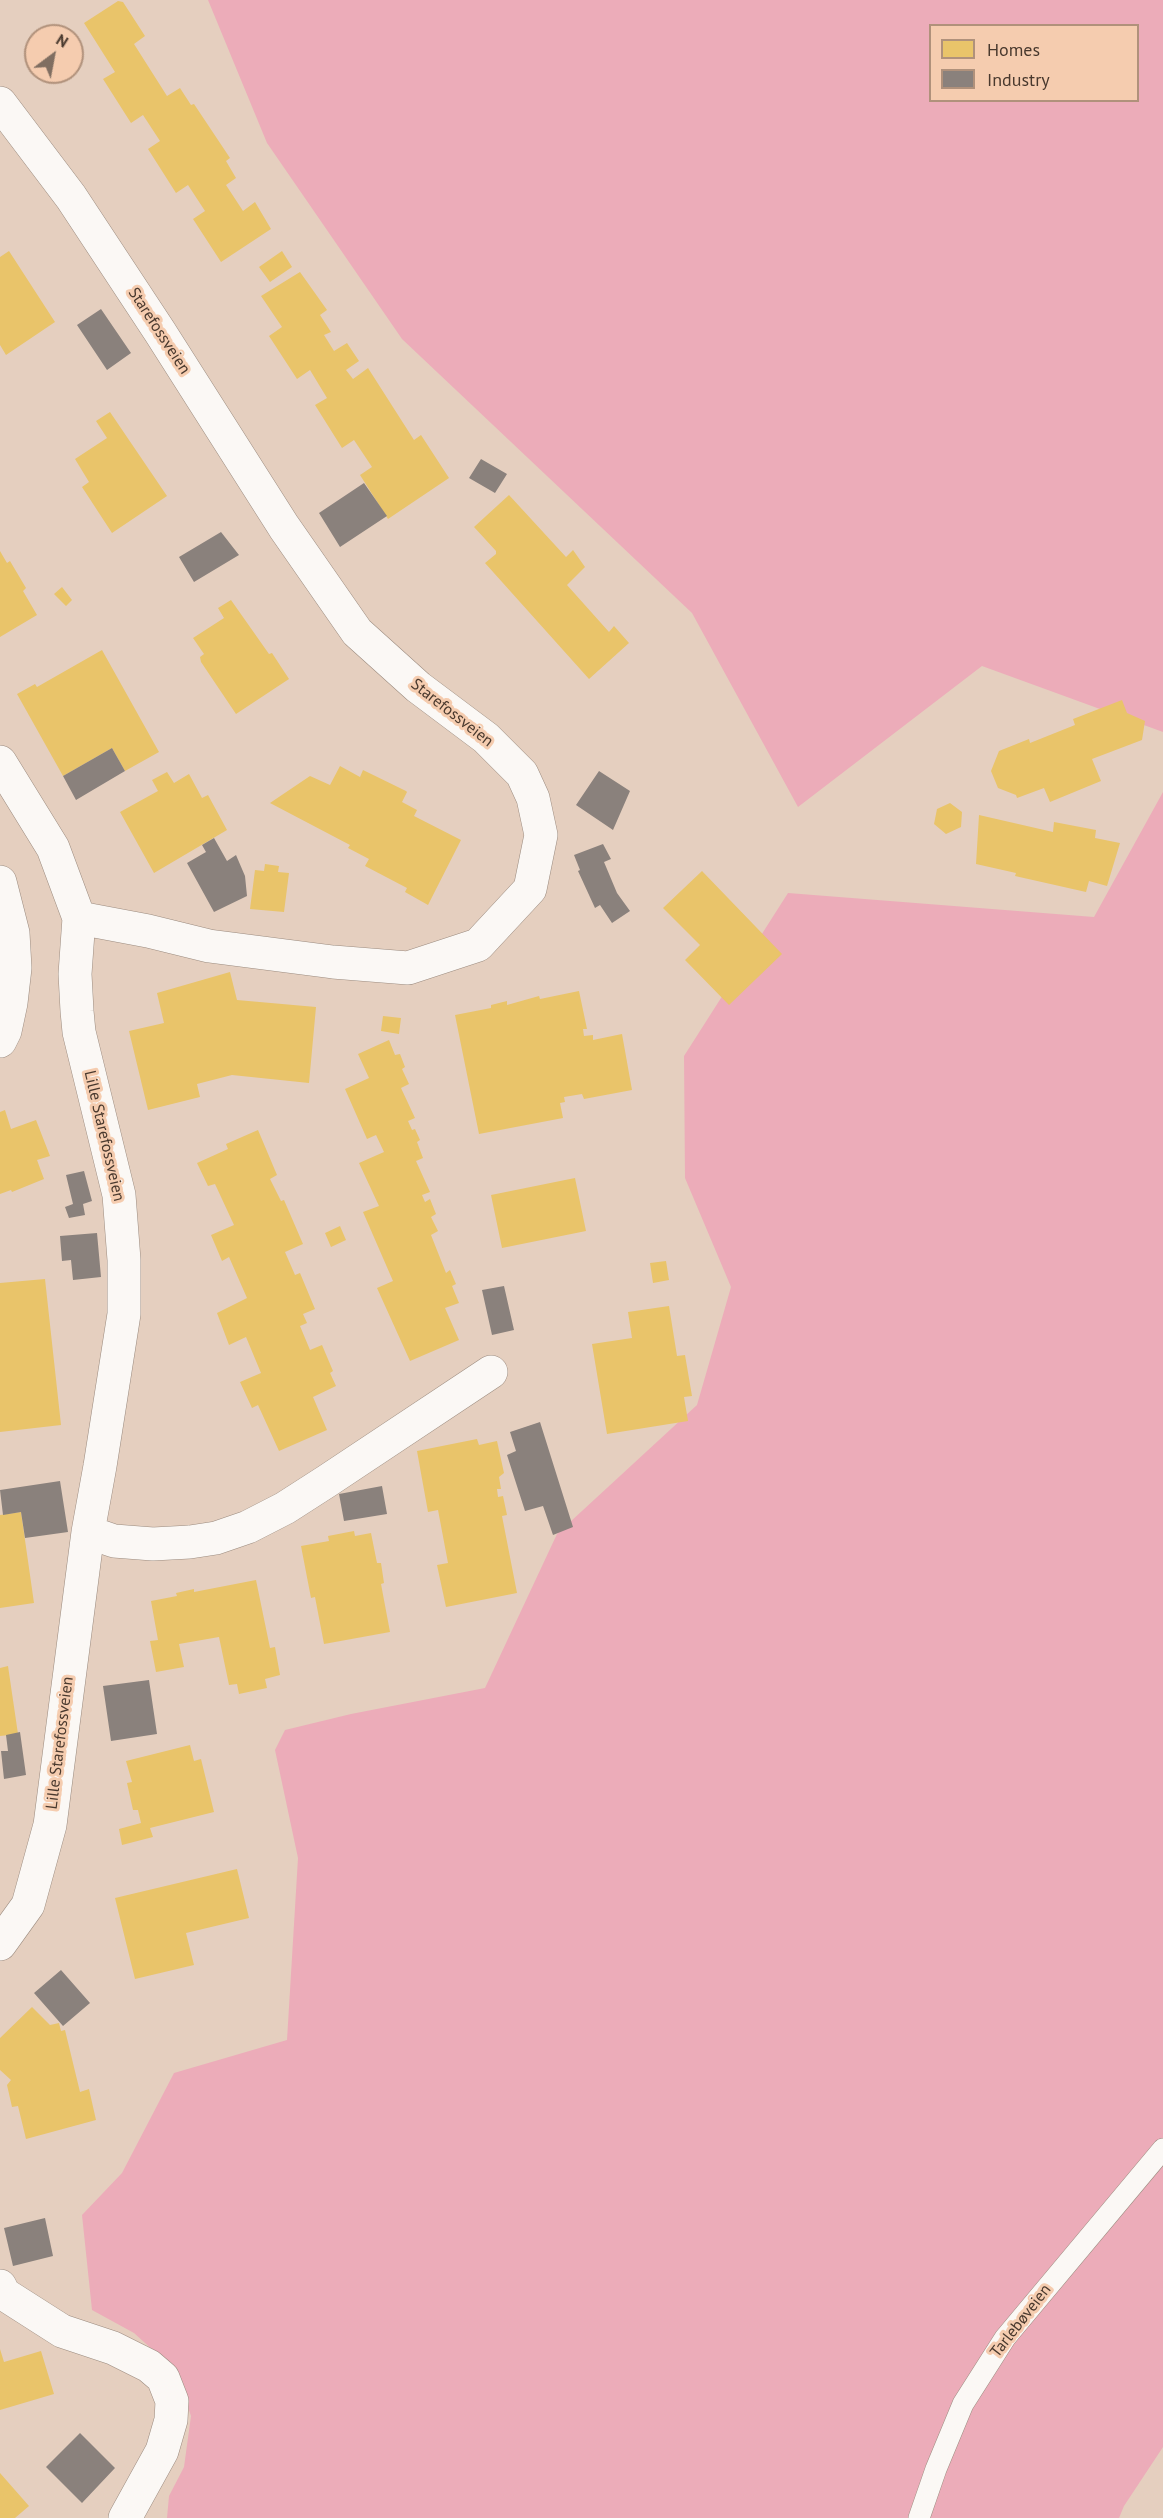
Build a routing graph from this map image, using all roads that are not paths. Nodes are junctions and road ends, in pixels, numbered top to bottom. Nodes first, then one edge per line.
1 (0, 103) edge
2 (0, 762) edge
3 (0, 882) edge
4 (79, 918) junction
5 (0, 1041) edge
6 (491, 1372) dead end
7 (88, 1532) junction
8 (0, 1944) edge
9 (1163, 2149) edge
10 (0, 2286) edge
11 (125, 2518) edge
12 (919, 2518) edge

1 - 4 street, Starefossveien
2 - 4 street
3 - 5 street
4 - 7 street, Lille Starefossveien
6 - 7 street
7 - 8 street, Lille Starefossveien
9 - 12 lane, Tarlebøveien
10 - 11 street

